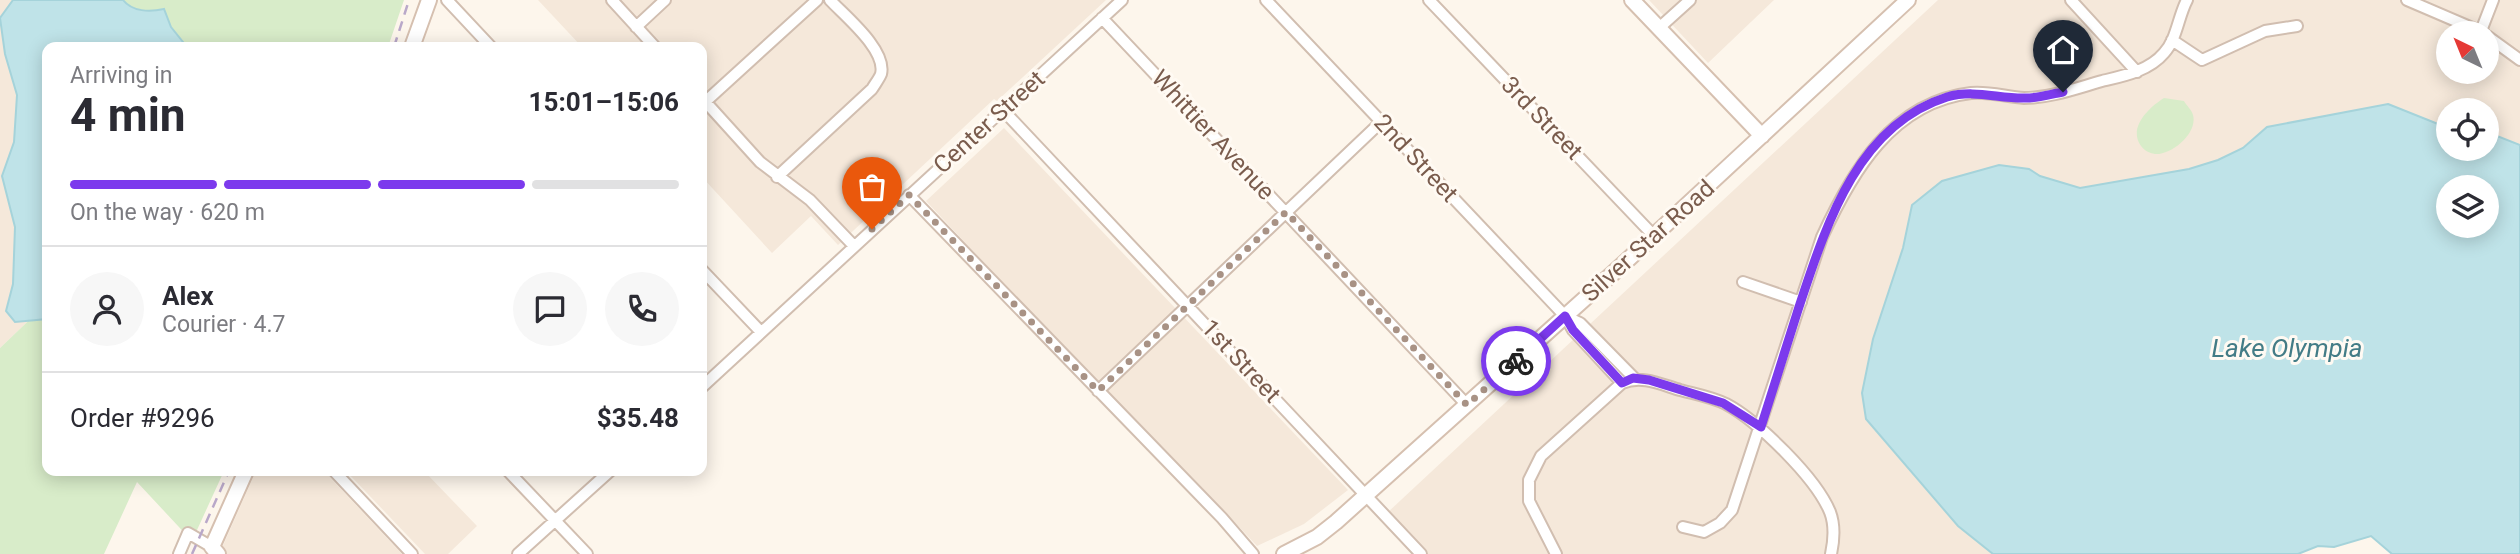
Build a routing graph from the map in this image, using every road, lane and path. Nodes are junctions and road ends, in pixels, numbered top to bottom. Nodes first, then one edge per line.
1 (429, 0) edge
2 (447, 0) edge
3 (612, 0) edge
4 (665, 0) edge
5 (817, 0) edge
6 (830, 0) edge
7 (1122, 0) edge
8 (1266, 0) edge
9 (1429, 0) edge
10 (1632, 0) edge
11 (1690, 0) edge
12 (1908, 0) edge
13 (2071, 0) edge
14 (2187, 0) edge
15 (2407, 0) edge
16 (2493, 0) edge
17 (1102, 19) junction
18 (2456, 21) edge
19 (2487, 21) edge
20 (2297, 26) dead end
21 (636, 27) junction
22 (1659, 28) junction
23 (2172, 40) junction
24 (414, 42) edge
25 (486, 42) edge
26 (650, 42) edge
27 (2499, 44) edge
28 (2520, 60) edge
29 (2137, 72) junction
30 (707, 96) edge
31 (707, 104) edge
32 (1002, 109) junction
33 (1381, 121) junction
34 (1762, 136) junction
35 (777, 177) junction
36 (909, 195) junction
37 (1286, 212) junction
38 (1654, 236) junction
39 (854, 246) junction
40 (707, 275) edge
41 (1743, 282) dead end
42 (1801, 302) junction
43 (1190, 306) junction
44 (1565, 316) junction
45 (761, 332) junction
46 (1628, 380) junction
47 (707, 382) edge
48 (1098, 391) junction
49 (1467, 405) junction
50 (1761, 427) junction
51 (244, 476) edge
52 (339, 476) edge
53 (513, 476) edge
54 (604, 476) edge
55 (1366, 495) junction
56 (555, 520) junction
57 (1683, 527) dead end
58 (215, 551) edge
59 (179, 554) edge
60 (412, 554) edge
61 (518, 554) edge
62 (587, 554) edge
63 (1253, 554) edge
64 (1284, 554) edge
65 (1421, 554) edge
66 (1556, 554) edge
67 (1831, 554) edge

1 - 24 main road
2 - 25 street
3 - 21 street
4 - 21 street
5 - 30 street
6 - 35 street
7 - 17 street, Center Street
8 - 33 street, 2nd Street
9 - 38 street, 3rd Street
10 - 22 main road
11 - 22 street
12 - 34 main road, Silver Star Road
13 - 29 street
14 - 23 street
15 - 18 street
16 - 19 street
17 - 32 street, Center Street
17 - 37 street, Whittier Avenue
20 - 23 street
21 - 26 street
22 - 34 main road
23 - 29 street
27 - 28 street
29 - 42 street
31 - 35 street
32 - 36 street, Center Street
32 - 43 street, 1st Street
33 - 37 street
33 - 44 street, 2nd Street
34 - 38 main road, Silver Star Road
35 - 39 street
36 - 39 street, Center Street
36 - 48 street
37 - 43 street
37 - 49 street, Whittier Avenue
38 - 44 main road, Silver Star Road
39 - 45 street, Center Street
40 - 45 street
41 - 42 street
42 - 50 street
43 - 48 street
43 - 55 street, 1st Street
44 - 46 street, 2nd Street
44 - 49 main road, Silver Star Road
45 - 47 street, Center Street
46 - 50 street
46 - 66 street
48 - 63 street
49 - 55 main road, Silver Star Road
50 - 57 street
50 - 67 street
51 - 58 main road
52 - 60 street
53 - 56 street
54 - 56 street
55 - 64 main road, Silver Star Road
55 - 65 street, 1st Street
56 - 61 street
56 - 62 street
58 - 59 street

